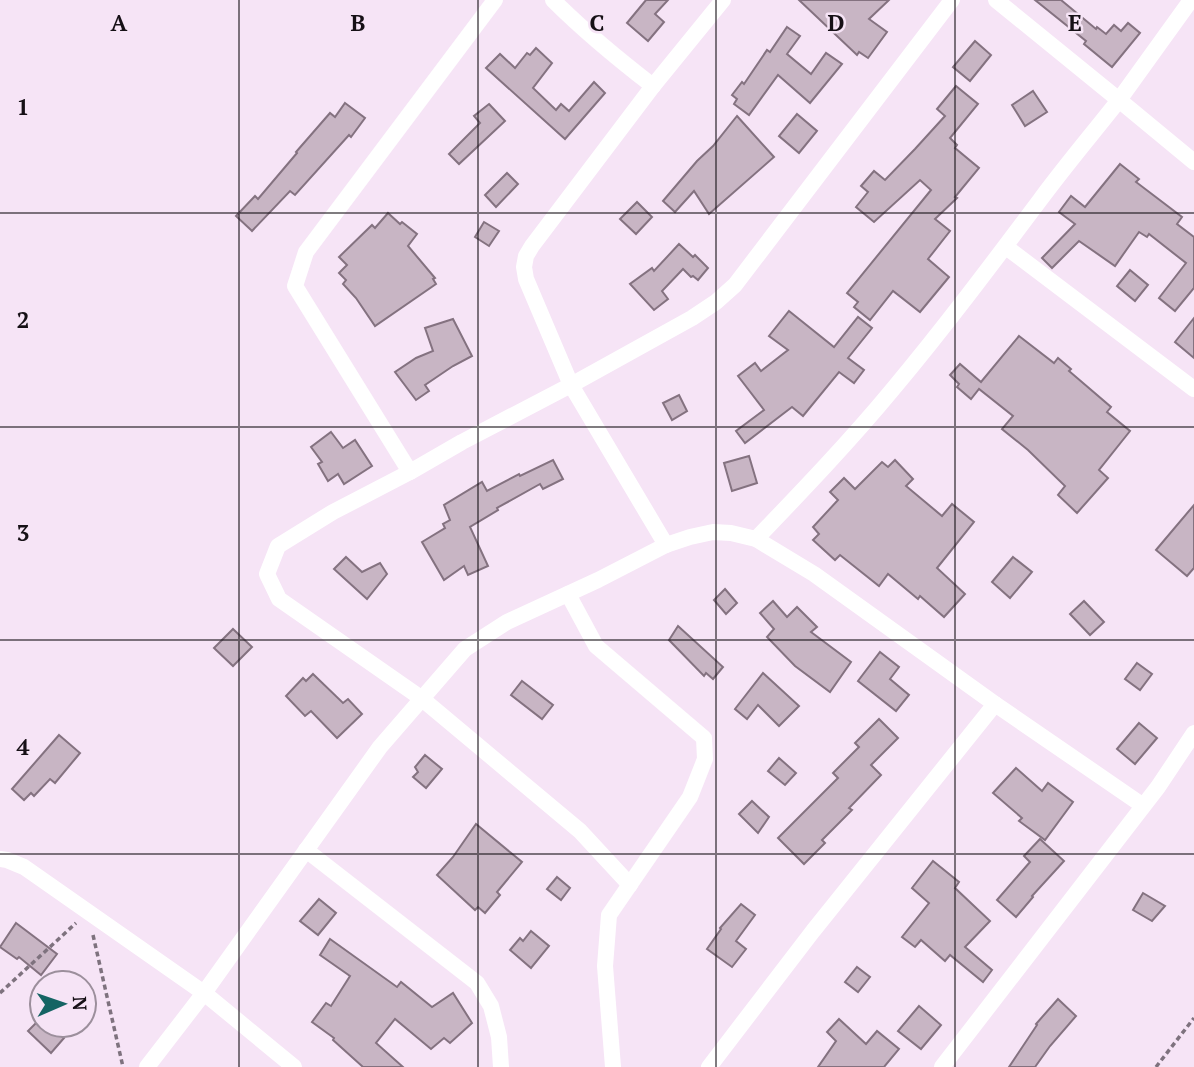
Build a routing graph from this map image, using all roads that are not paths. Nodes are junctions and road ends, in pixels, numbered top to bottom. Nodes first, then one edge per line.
1 (495, 0) edge
2 (553, 0) edge
3 (723, 0) edge
4 (952, 0) edge
5 (996, 0) edge
6 (1192, 0) edge
7 (653, 86) junction
8 (1119, 100) junction
9 (1194, 162) edge
10 (1006, 247) junction
11 (572, 385) junction
12 (1194, 389) edge
13 (410, 472) junction
14 (756, 539) junction
15 (667, 545) junction
16 (568, 594) junction
17 (421, 698) junction
18 (995, 704) junction
19 (1194, 733) edge
20 (1142, 805) junction
21 (306, 850) junction
22 (0, 859) edge
23 (630, 885) junction
24 (204, 993) junction
25 (147, 1067) edge
26 (294, 1067) edge
27 (501, 1067) edge
28 (613, 1067) edge
29 (709, 1067) edge
30 (942, 1067) edge

1 - 13 street
2 - 7 street
3 - 7 street
4 - 11 street
5 - 8 street
6 - 8 street
7 - 11 street
8 - 9 street
8 - 10 street
10 - 12 street
10 - 14 street
11 - 13 street
11 - 15 street
13 - 17 street
14 - 15 street
14 - 18 street
15 - 16 street
16 - 17 street
16 - 23 street
17 - 21 street
17 - 23 street
18 - 20 street
18 - 29 street
19 - 20 street
20 - 30 street
21 - 24 street
21 - 27 street
22 - 24 street
23 - 28 street
24 - 25 street
24 - 26 street

